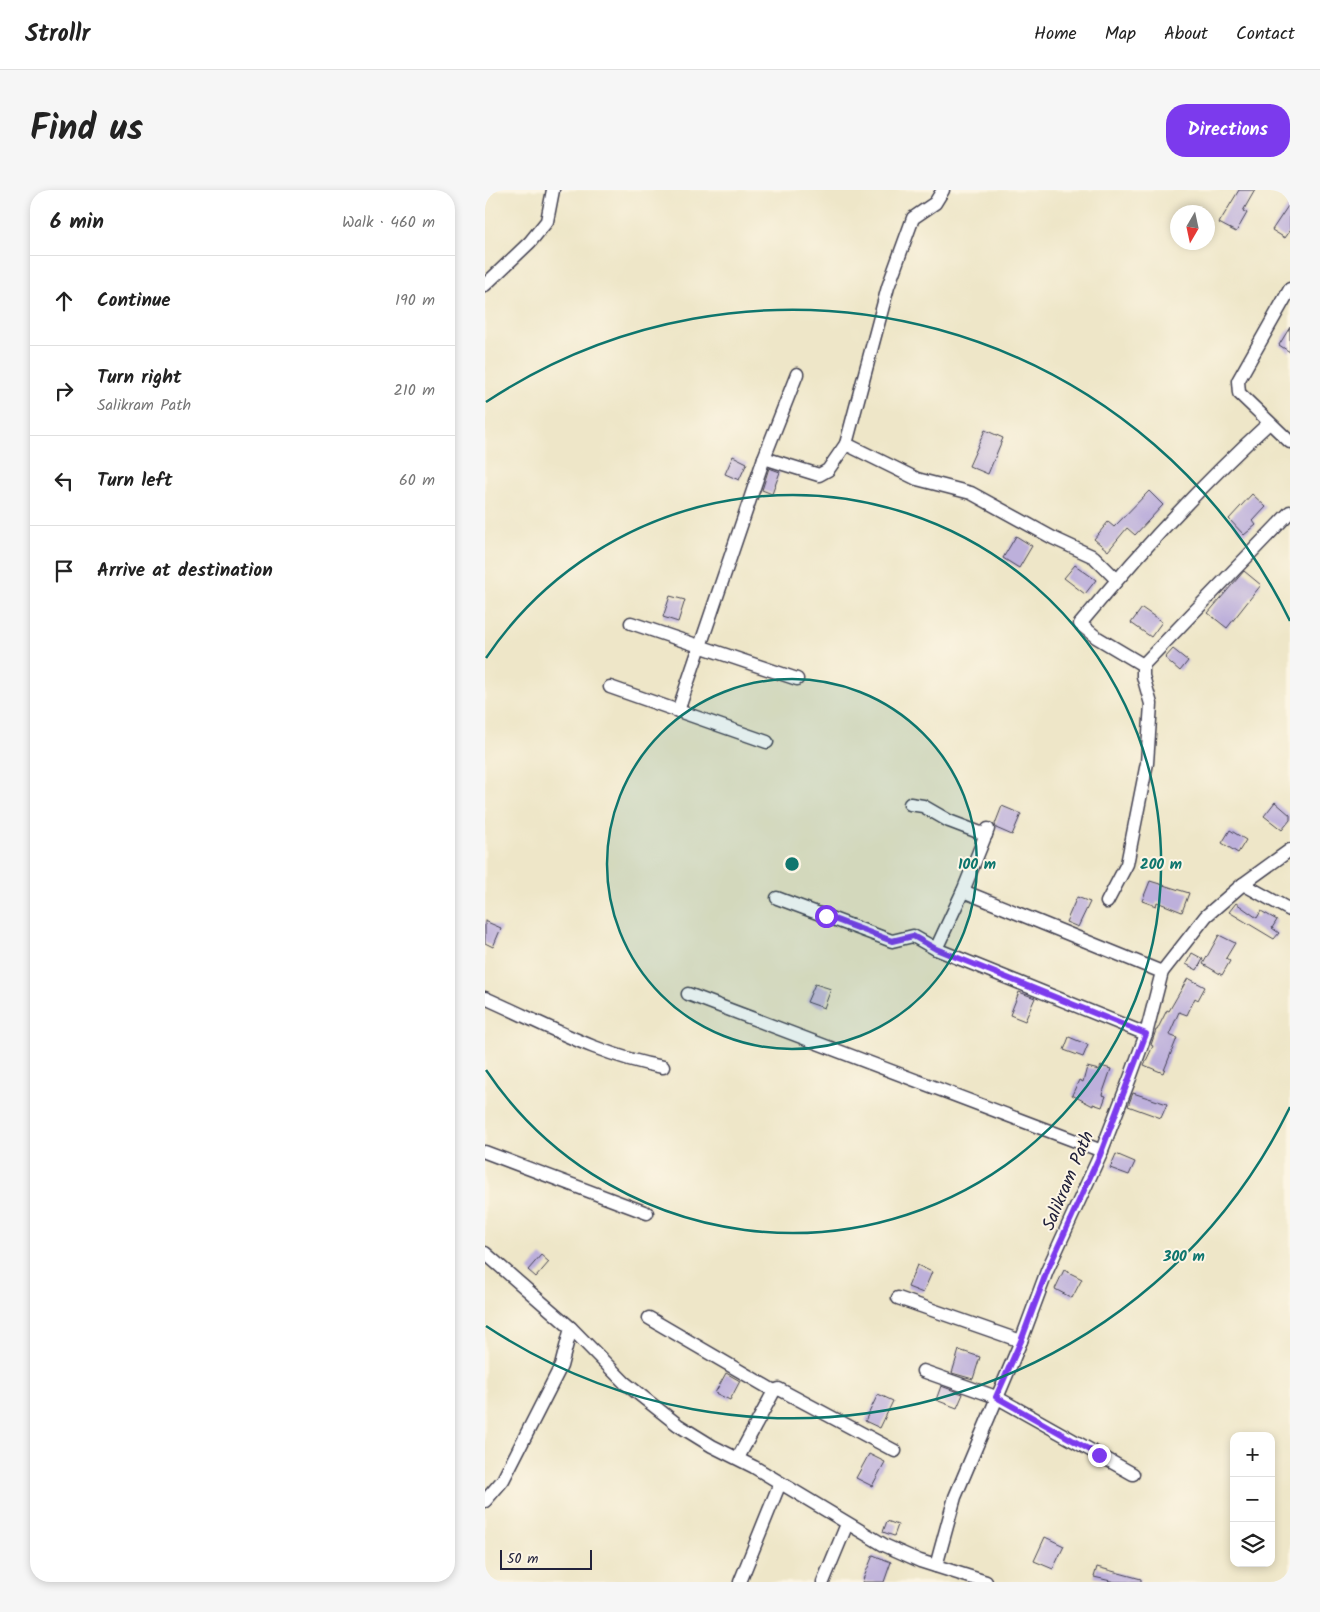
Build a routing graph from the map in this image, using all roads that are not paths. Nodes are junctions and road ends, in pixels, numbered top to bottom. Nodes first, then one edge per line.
1 (553, 190) edge
2 (943, 190) edge
3 (485, 285) edge
4 (1290, 289) edge
5 (797, 374) dead end
6 (1269, 423) junction
7 (1290, 442) edge
8 (846, 444) junction
9 (764, 458) junction
10 (1290, 512) edge
11 (1117, 580) junction
12 (631, 623) dead end
13 (702, 645) junction
14 (1143, 665) junction
15 (797, 679) dead end
16 (610, 687) dead end
17 (678, 712) junction
18 (767, 742) dead end
19 (910, 804) dead end
20 (1290, 850) edge
21 (1243, 884) junction
22 (963, 891) junction
23 (777, 898) dead end
24 (1107, 902) dead end
25 (1290, 910) edge
26 (936, 949) junction
27 (1162, 972) junction
28 (688, 994) dead end
29 (485, 998) edge
30 (1146, 1034) junction
31 (663, 1067) dead end
32 (1102, 1151) junction
33 (485, 1152) edge
34 (647, 1213) dead end
35 (485, 1253) edge
36 (898, 1298) dead end
37 (649, 1318) dead end
38 (571, 1328) junction
39 (1021, 1341) junction
40 (923, 1371) dead end
41 (773, 1391) junction
42 (996, 1397) junction
43 (895, 1451) dead end
44 (738, 1458) junction
45 (1133, 1474) dead end
46 (780, 1483) junction
47 (485, 1501) edge
48 (847, 1524) junction
49 (936, 1566) junction
50 (740, 1582) edge
51 (823, 1582) edge
52 (982, 1582) edge

1 - 3 street
2 - 8 street
4 - 6 street
5 - 9 street
6 - 7 street
6 - 11 street
8 - 9 street
8 - 11 street
9 - 13 street
10 - 14 street
11 - 14 street
12 - 13 street
13 - 15 street
13 - 17 street
14 - 24 street
16 - 17 street
17 - 18 street
19 - 22 street
20 - 21 street, Salikram Path
21 - 25 street
21 - 27 street, Salikram Path
22 - 26 street
22 - 27 street
23 - 26 street
26 - 30 street
27 - 30 street, Salikram Path
28 - 32 street
29 - 31 street
30 - 32 street, Salikram Path
32 - 39 street, Salikram Path
33 - 34 street
35 - 38 street
36 - 39 street
37 - 41 street
38 - 44 street
38 - 47 street
39 - 42 street, Salikram Path
40 - 42 street
41 - 43 street
41 - 44 street
42 - 45 street
42 - 49 street, Salikram Path
44 - 46 street
46 - 48 street
46 - 50 street
48 - 49 street
48 - 51 street
49 - 52 street

